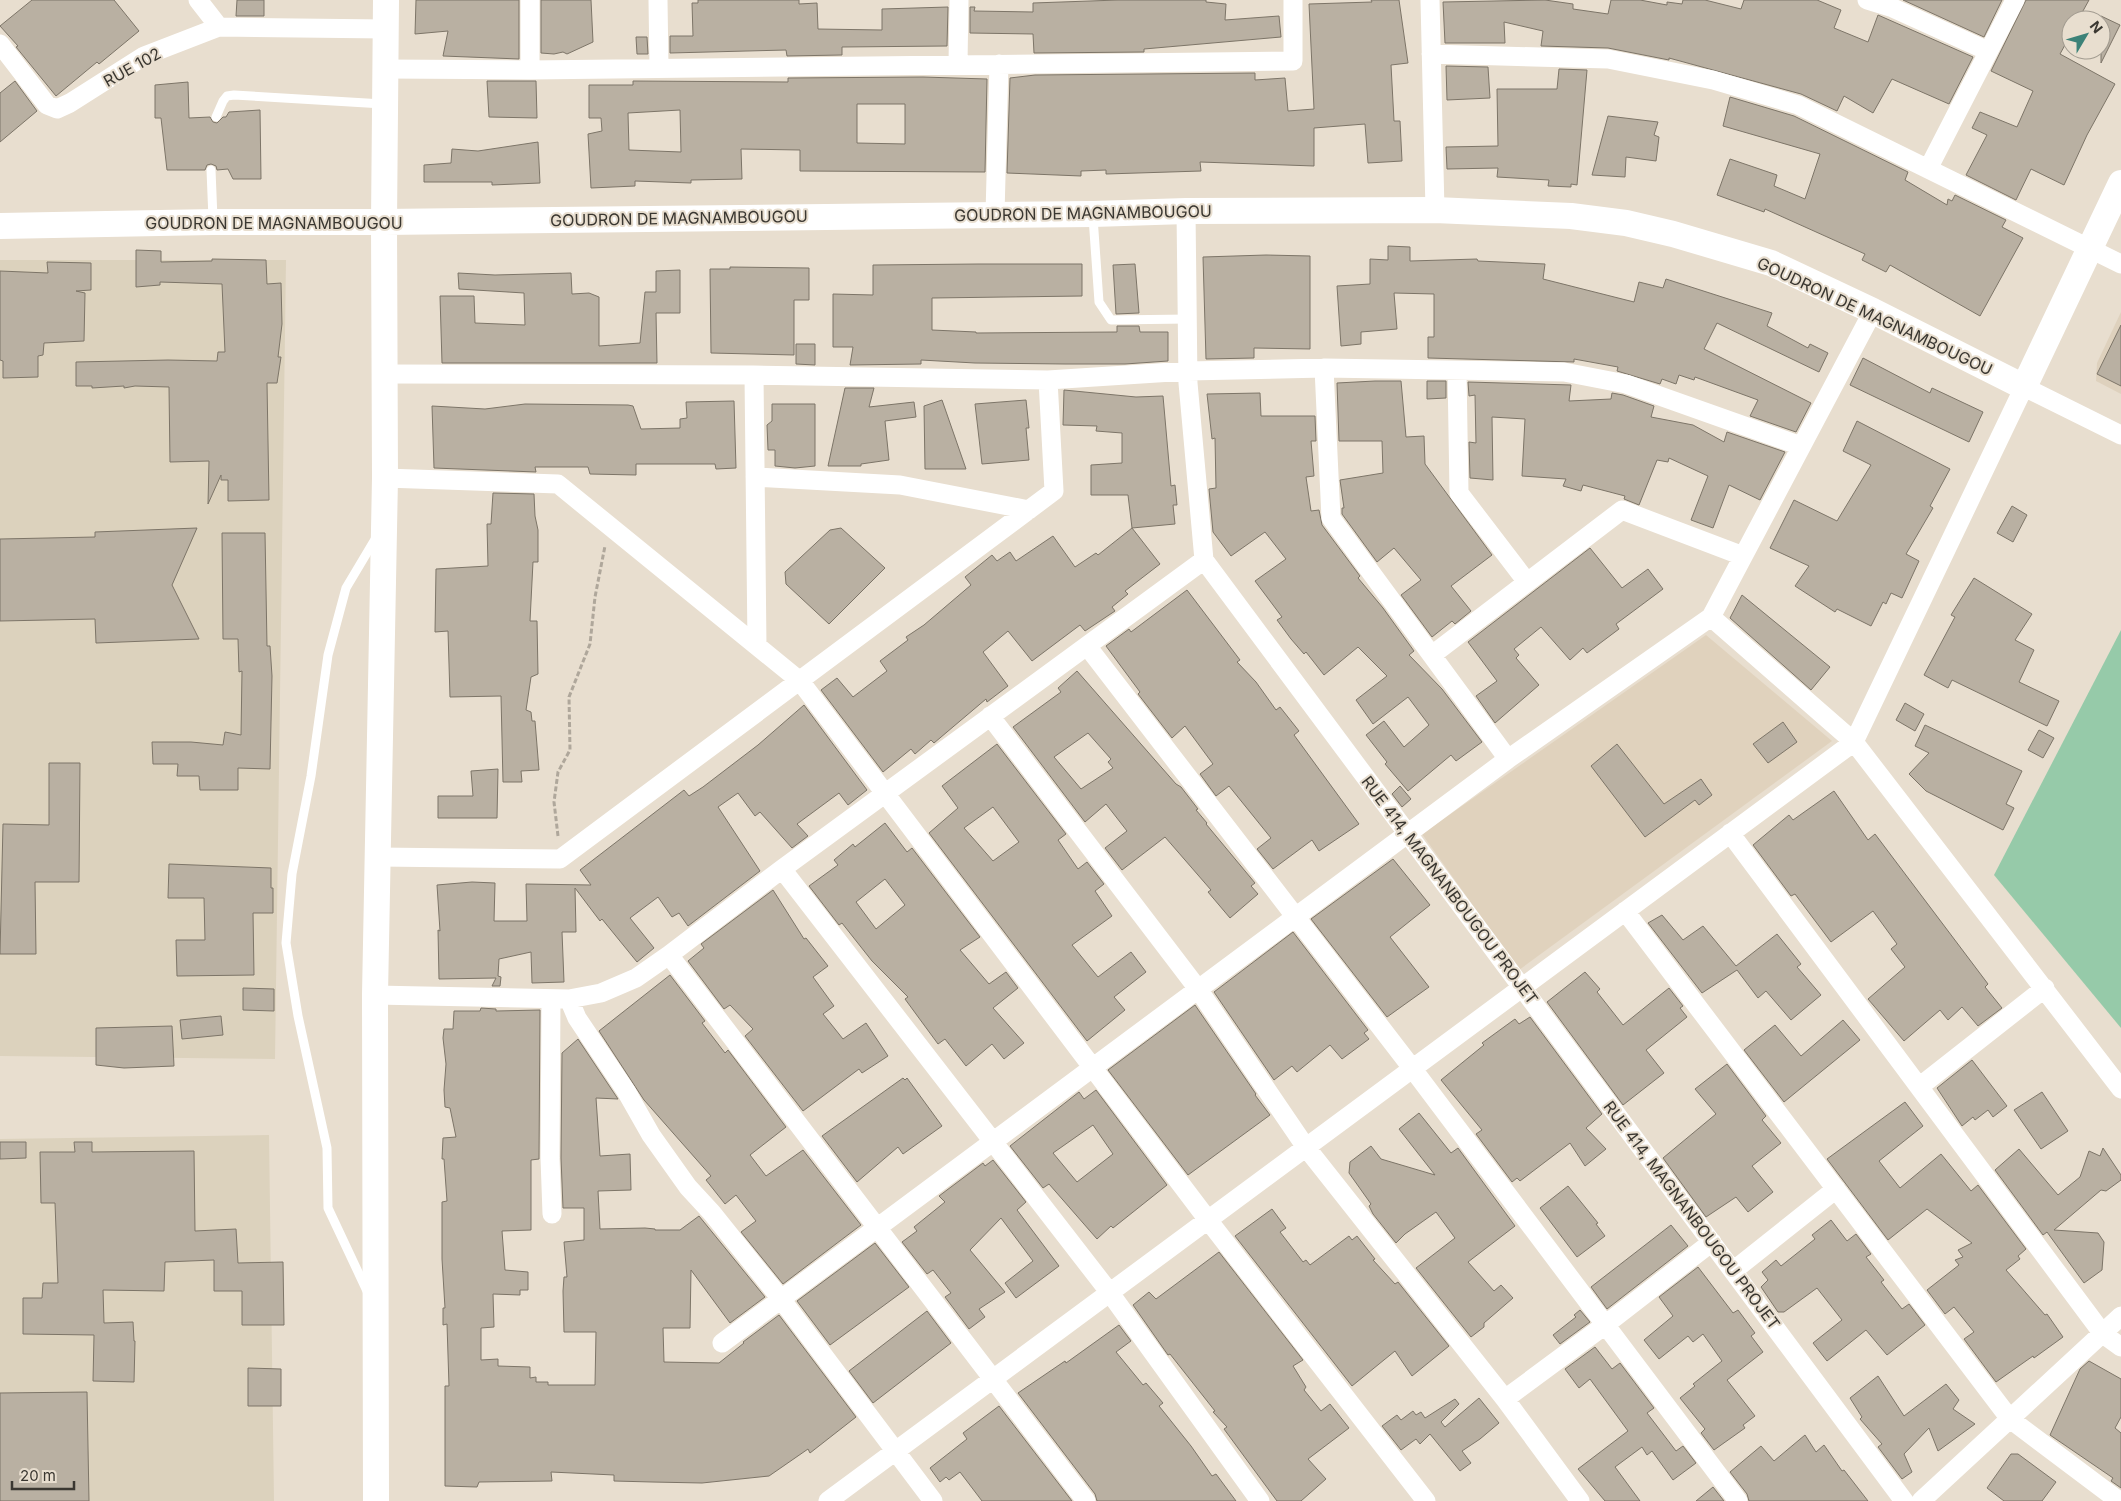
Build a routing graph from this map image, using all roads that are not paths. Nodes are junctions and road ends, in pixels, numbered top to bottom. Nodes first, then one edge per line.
1 (386, 0) edge
2 (530, 0) edge
3 (658, 0) edge
4 (959, 0) edge
5 (1293, 0) edge
6 (1430, 0) edge
7 (1867, 0) edge
8 (2015, 0) edge
9 (200, 1) edge
10 (219, 27) junction
11 (386, 29) junction
12 (0, 44) edge
13 (1988, 51) junction
14 (1431, 54) junction
15 (958, 64) junction
16 (999, 64) junction
17 (659, 67) junction
18 (385, 69) junction
19 (530, 70) junction
20 (385, 104) junction
21 (216, 117) dead end
22 (1928, 169) junction
23 (211, 170) dead end
24 (2121, 183) edge
25 (1435, 210) junction
26 (1186, 211) junction
27 (995, 214) junction
28 (1093, 214) junction
29 (213, 222) junction
30 (384, 222) junction
31 (0, 226) edge
32 (2090, 249) junction
33 (2121, 264) edge
34 (1873, 311) junction
35 (1188, 319) junction
36 (1324, 368) junction
37 (1188, 371) junction
38 (1456, 371) junction
39 (384, 374) junction
40 (754, 375) junction
41 (1048, 380) junction
42 (2024, 387) junction
43 (2121, 435) edge
44 (1801, 446) junction
45 (755, 477) junction
46 (385, 478) junction
47 (1029, 510) junction
48 (384, 523) junction
49 (1743, 556) junction
50 (1204, 560) junction
51 (1527, 582) junction
52 (1711, 617) junction
53 (757, 646) junction
54 (1087, 646) junction
55 (1432, 655) junction
56 (800, 680) junction
57 (990, 716) junction
58 (1854, 742) junction
59 (1508, 760) junction
60 (885, 793) junction
61 (1730, 833) junction
62 (1408, 834) junction
63 (378, 857) junction
64 (782, 869) junction
65 (1625, 911) junction
66 (1296, 917) junction
67 (669, 955) junction
68 (1522, 987) junction
69 (2045, 988) junction
70 (1198, 989) junction
71 (375, 995) junction
72 (560, 999) junction
73 (1093, 1068) junction
74 (1412, 1068) junction
75 (1919, 1087) junction
76 (2121, 1089) edge
77 (992, 1143) junction
78 (1306, 1146) junction
79 (1836, 1189) junction
80 (552, 1214) dead end
81 (1208, 1220) junction
82 (877, 1228) junction
83 (1712, 1242) junction
84 (1733, 1271) junction
85 (1110, 1293) junction
86 (781, 1299) junction
87 (376, 1309) junction
88 (2121, 1316) edge
89 (1605, 1325) junction
90 (2103, 1334) junction
91 (722, 1343) dead end
92 (2121, 1347) edge
93 (992, 1379) junction
94 (1505, 1399) junction
95 (2010, 1419) junction
96 (895, 1451) junction
97 (1421, 1499) edge
98 (376, 1501) edge
99 (828, 1501) edge
100 (933, 1501) edge
101 (1086, 1501) edge
102 (1260, 1501) edge
103 (1580, 1501) edge
104 (1738, 1501) edge
105 (1904, 1501) edge
106 (1921, 1501) edge
107 (2119, 1501) edge

1 - 11 street
2 - 19 street
3 - 17 street
4 - 15 street
5 - 16 street
6 - 14 street
7 - 13 street
8 - 13 street
9 - 10 street
10 - 11 street, RUE 102
10 - 12 street, RUE 102
11 - 18 street
13 - 22 street
14 - 22 street
14 - 25 street
15 - 16 street
15 - 17 street
16 - 27 street
17 - 19 street
18 - 19 street
18 - 20 street
20 - 21 lane
20 - 30 street
22 - 32 street
23 - 29 lane
24 - 32 street
25 - 26 street, GOUDRON DE MAGNAMBOUGOU
25 - 34 street, GOUDRON DE MAGNAMBOUGOU
26 - 28 street, GOUDRON DE MAGNAMBOUGOU
26 - 35 street
27 - 28 street, GOUDRON DE MAGNAMBOUGOU
27 - 30 street, GOUDRON DE MAGNAMBOUGOU
28 - 35 lane
29 - 30 street, GOUDRON DE MAGNAMBOUGOU
29 - 31 street, GOUDRON DE MAGNAMBOUGOU
30 - 39 street
32 - 33 street
32 - 42 street
34 - 42 street, GOUDRON DE MAGNAMBOUGOU
34 - 44 street
35 - 37 street
36 - 37 street
36 - 38 street
36 - 55 street
37 - 41 street
37 - 50 street
38 - 44 street
38 - 51 street
39 - 40 street
39 - 46 street
40 - 41 street
40 - 45 street
41 - 47 street
42 - 43 street, GOUDRON DE MAGNAMBOUGOU
42 - 58 street
44 - 49 street
45 - 47 street
45 - 53 street
46 - 48 street
46 - 53 street
47 - 56 street
48 - 63 street
48 - 87 lane
49 - 51 street
49 - 52 street
50 - 54 street
50 - 62 street, RUE 414, MAGNANBOUGOU PROJET
51 - 55 street
52 - 58 street
52 - 59 street
53 - 56 street
54 - 57 street
54 - 66 street
55 - 59 street
56 - 60 street
56 - 63 street
57 - 60 street
57 - 70 street
58 - 61 street
58 - 69 street
59 - 62 street
60 - 64 street
60 - 73 street
61 - 65 street
61 - 75 street
62 - 66 street
62 - 68 street, RUE 414, MAGNANBOUGOU PROJET
63 - 71 street
64 - 67 street
64 - 77 street
65 - 68 street
65 - 79 street
66 - 70 street
66 - 74 street
67 - 72 street
67 - 82 street
68 - 74 street
68 - 83 street, RUE 414, MAGNANBOUGOU PROJET
69 - 75 street
69 - 76 street
70 - 73 street
70 - 78 street
71 - 72 street
71 - 87 street
72 - 80 street
72 - 86 street
73 - 77 street
73 - 81 street
74 - 78 street
74 - 89 street
75 - 90 street
77 - 82 street
77 - 85 street
78 - 81 street
78 - 94 street
79 - 84 street
79 - 95 street
81 - 85 street
81 - 97 street
82 - 86 street
82 - 93 street
83 - 84 street, RUE 414, MAGNANBOUGOU PROJET
83 - 89 street
84 - 105 street, RUE 414, MAGNANBOUGOU PROJET
85 - 93 street
85 - 102 street
86 - 91 street
86 - 96 street
87 - 98 street
88 - 90 street
89 - 94 street
89 - 104 street
90 - 92 street
90 - 95 street
93 - 96 street
93 - 101 street
94 - 103 street
95 - 106 street
95 - 107 street
96 - 99 street
96 - 100 street

